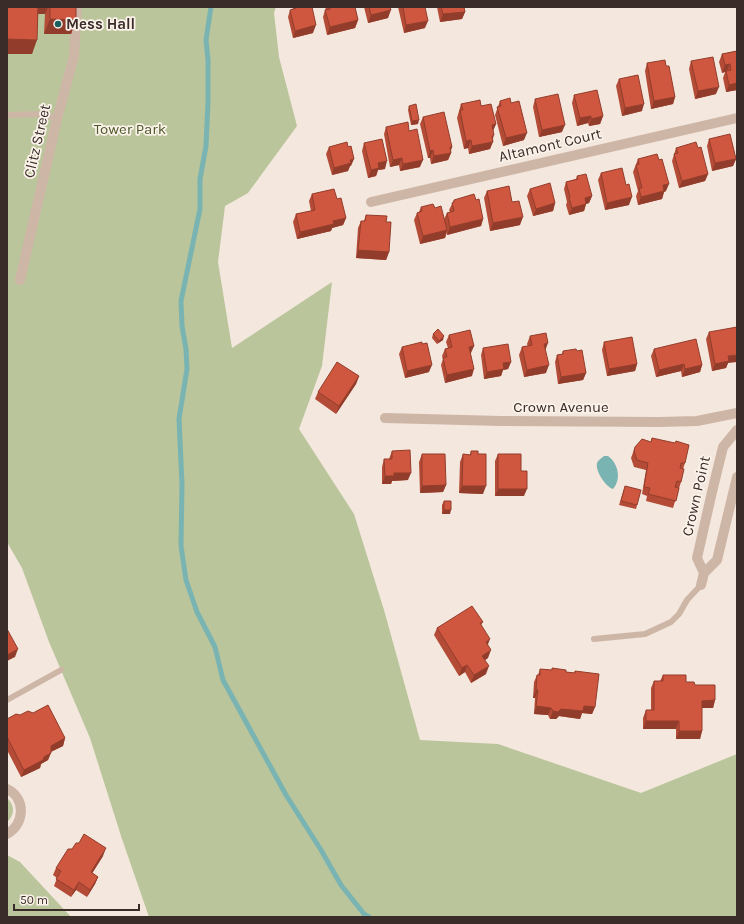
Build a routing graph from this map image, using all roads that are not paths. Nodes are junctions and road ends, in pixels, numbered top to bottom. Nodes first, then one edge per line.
1 (77, 7) edge
2 (7, 114) edge
3 (737, 118) edge
4 (57, 119) junction
5 (371, 202) dead end
6 (20, 280) dead end
7 (737, 413) edge
8 (385, 418) dead end
9 (737, 430) edge
10 (737, 477) edge
11 (704, 573) junction
12 (701, 585) joint
13 (594, 640) dead end
14 (61, 670) dead end
15 (7, 700) edge
16 (7, 789) edge
17 (7, 834) edge

1 - 4 street, Clitz Street
2 - 4 lane
3 - 5 street, Altamont Court
4 - 6 street, Clitz Street
7 - 8 street, Crown Avenue
9 - 11 street, Crown Point
10 - 11 street, Crown Point
11 - 12 street, Crown Point
12 - 13 lane
14 - 15 lane
16 - 17 street

